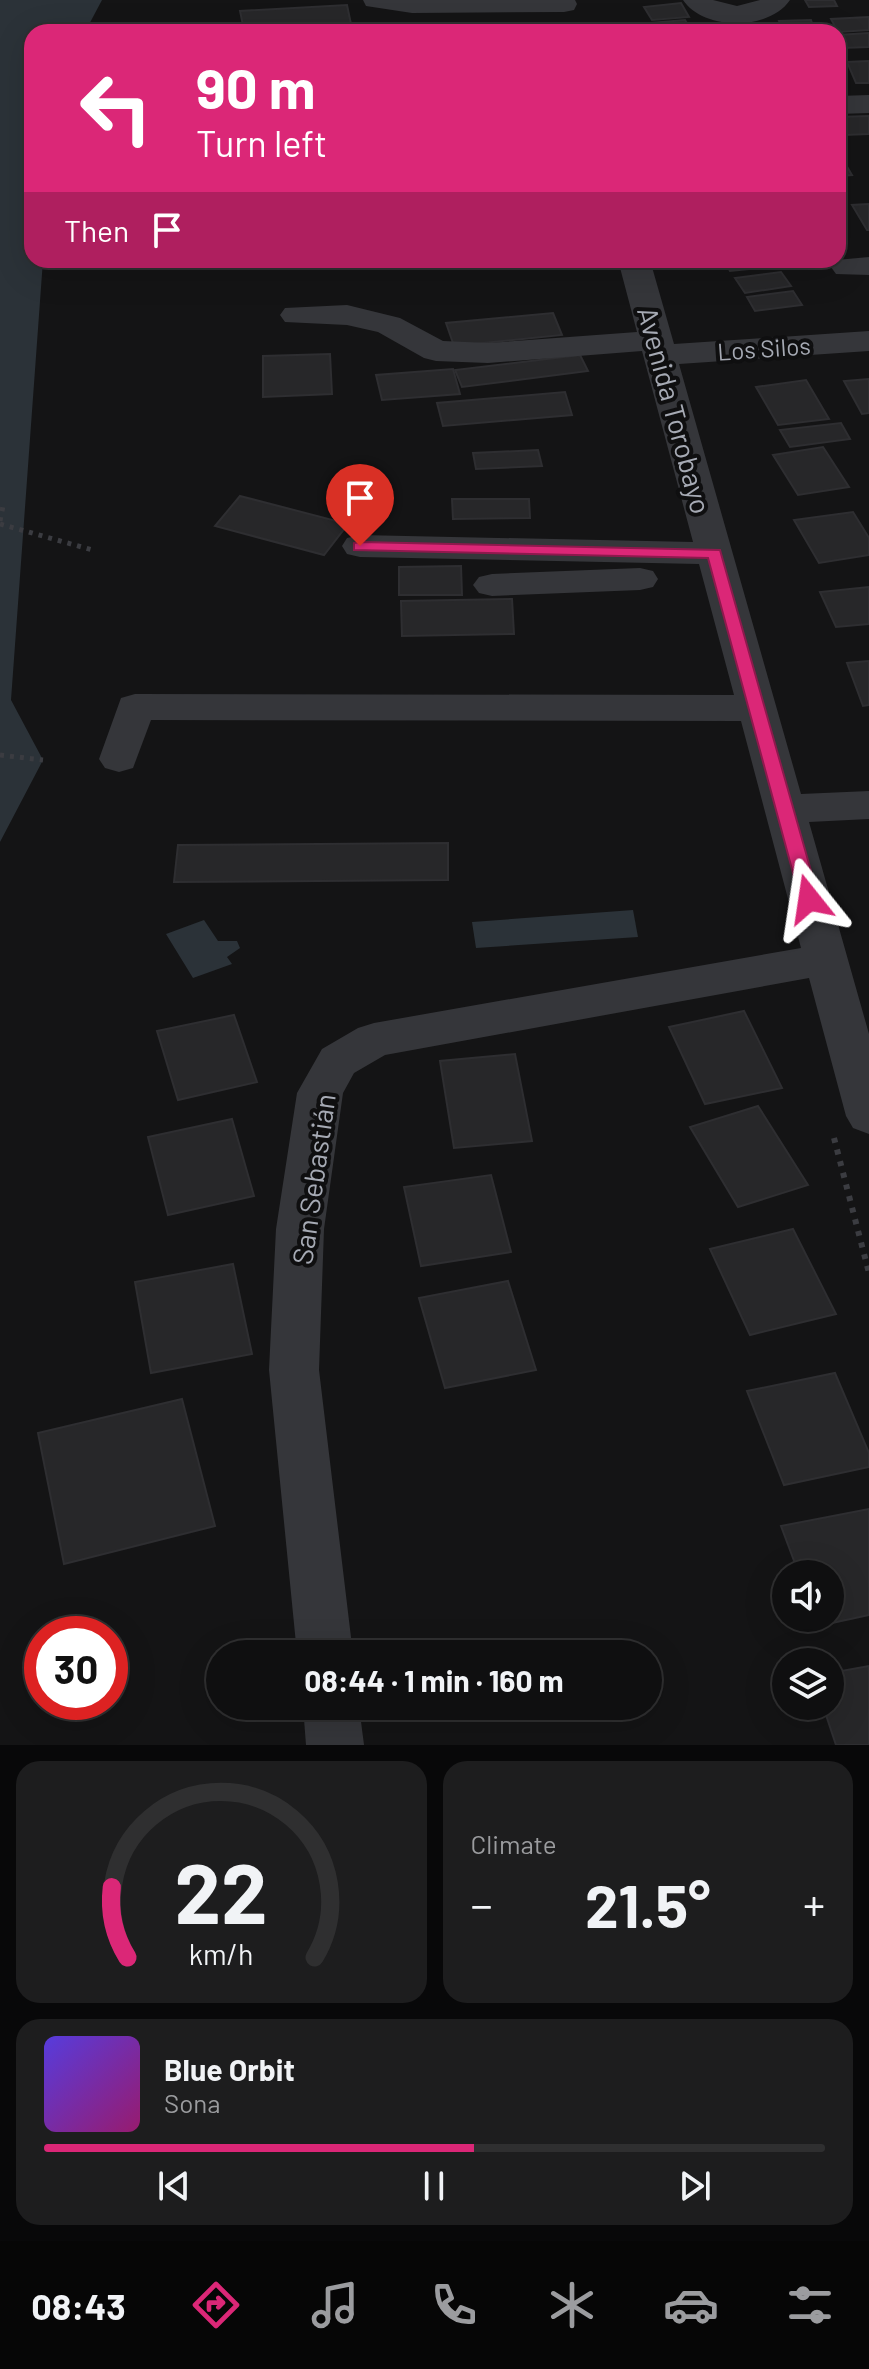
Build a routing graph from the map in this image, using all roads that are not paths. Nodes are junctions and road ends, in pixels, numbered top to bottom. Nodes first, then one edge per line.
1 (376, 0) edge
2 (696, 0) edge
3 (777, 0) edge
4 (563, 2) edge
5 (570, 24) edge
6 (869, 104) edge
7 (846, 105) edge
8 (636, 268) edge
9 (296, 315) dead end
10 (869, 341) edge
11 (658, 348) junction
12 (360, 546) dead end
13 (718, 564) junction
14 (492, 585) dead end
15 (757, 708) junction
16 (119, 759) dead end
17 (869, 805) edge
18 (785, 809) junction
19 (826, 959) junction
20 (869, 1116) edge
21 (323, 1640) edge
22 (332, 1720) edge
23 (335, 1745) edge

1 - 4 street
2 - 3 street
4 - 5 street
6 - 7 street
8 - 11 street, Avenida Torobayo
9 - 11 street, Los Silos
10 - 11 street, Los Silos
11 - 13 street, Avenida Torobayo
12 - 13 street
13 - 14 street
13 - 15 street, Avenida Torobayo
15 - 16 street
15 - 18 street, Avenida Torobayo
17 - 18 street
18 - 19 street, Avenida Torobayo
19 - 20 street, Avenida Torobayo
19 - 21 street, San Sebastián
22 - 23 street

